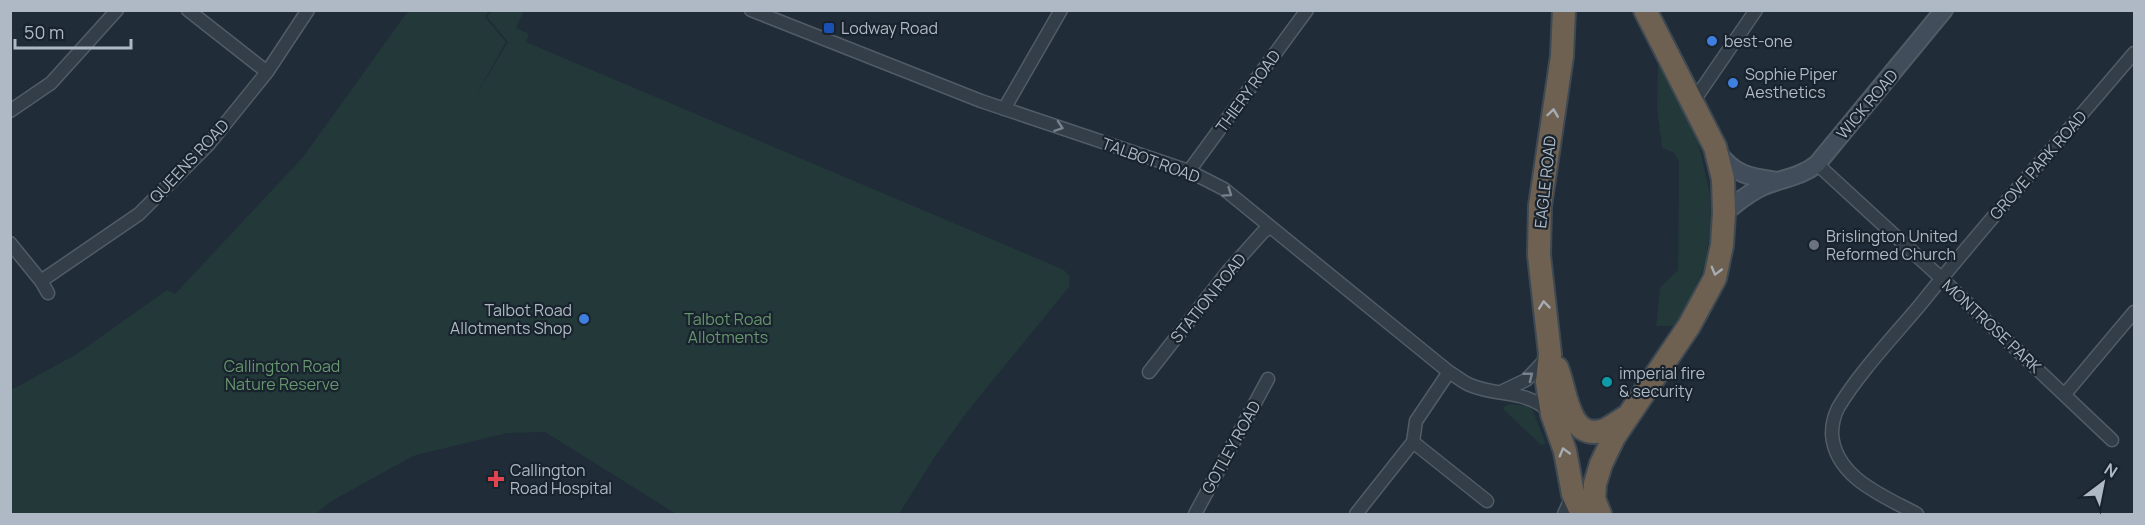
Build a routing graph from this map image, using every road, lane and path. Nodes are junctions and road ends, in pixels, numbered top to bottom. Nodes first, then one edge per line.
1 (117, 10) edge
2 (188, 10) edge
3 (308, 10) edge
4 (751, 10) edge
5 (1061, 10) edge
6 (1307, 10) edge
7 (1564, 10) edge
8 (1645, 10) edge
9 (1756, 10) edge
10 (1944, 10) edge
11 (2134, 53) edge
12 (267, 72) junction
13 (1693, 102) junction
14 (1004, 109) junction
15 (10, 111) edge
16 (1715, 147) junction
17 (1817, 164) junction
18 (1189, 171) junction
19 (1778, 181) junction
20 (1724, 213) junction
21 (1270, 227) junction
22 (10, 243) edge
23 (1941, 278) junction
24 (41, 281) junction
25 (48, 293) dead end
26 (2134, 312) edge
27 (1550, 354) junction
28 (1149, 372) dead end
29 (1449, 372) junction
30 (1268, 380) dead end
31 (1503, 391) junction
32 (2065, 394) junction
33 (1552, 414) junction
34 (1630, 415) junction
35 (2112, 440) dead end
36 (1413, 442) junction
37 (1487, 501) dead end
38 (1581, 508) edge
39 (1195, 514) edge
40 (1356, 514) edge
41 (1917, 514) edge

1 - 15 street
2 - 12 street
3 - 12 street, QUEENS ROAD
4 - 14 street, TALBOT ROAD
5 - 14 street
6 - 18 street, THIERY ROAD
27 -> 7 highway, EAGLE ROAD
8 - 13 highway
9 - 13 street
10 - 17 street, WICK ROAD
11 - 23 street, GROVE PARK ROAD
12 - 24 street, QUEENS ROAD
13 - 16 highway
14 -> 18 street, TALBOT ROAD
16 - 19 street, WICK ROAD
16 - 20 highway
17 - 19 street, WICK ROAD
17 - 23 street, MONTROSE PARK
18 -> 21 street, TALBOT ROAD
19 - 20 street, WICK ROAD
20 -> 34 highway
21 - 28 street, STATION ROAD
21 - 29 street, TALBOT ROAD
22 - 24 street
23 - 32 street, MONTROSE PARK
23 - 41 street, GROVE PARK ROAD
24 - 25 street
26 - 32 street
31 -> 27 street
27 - 33 highway, EAGLE ROAD
27 - 34 highway, EAGLE ROAD
29 - 31 street, TALBOT ROAD
29 - 36 street
30 - 39 street, GOTLEY ROAD
31 - 33 street, TALBOT ROAD
32 - 35 street, MONTROSE PARK
38 -> 33 highway, EAGLE ROAD
34 - 38 highway
36 - 37 street
36 - 40 street

